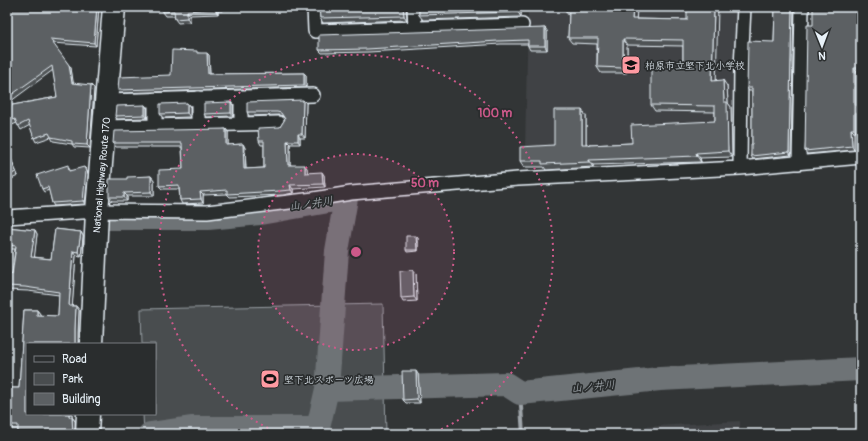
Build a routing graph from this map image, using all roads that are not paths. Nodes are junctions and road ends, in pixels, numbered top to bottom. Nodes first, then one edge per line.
1 (114, 7) edge
2 (314, 7) edge
3 (414, 7) edge
4 (744, 7) edge
5 (802, 7) edge
6 (522, 25) dead end
7 (415, 28) junction
8 (313, 95) dead end
9 (241, 97) junction
10 (198, 98) junction
11 (155, 99) junction
12 (107, 101) junction
13 (279, 123) dead end
14 (241, 124) junction
15 (198, 125) junction
16 (155, 126) junction
17 (104, 127) junction
18 (861, 157) edge
19 (799, 163) junction
20 (740, 168) junction
21 (97, 211) junction
22 (7, 217) edge
23 (91, 343) edge
24 (88, 415) edge
25 (87, 434) edge

1 - 12 highway, National Highway Route 170
2 - 7 street
3 - 7 street
4 - 20 street
5 - 19 street
6 - 7 street
8 - 9 street
9 - 10 street
9 - 14 street
10 - 11 street
10 - 15 street
11 - 12 street
11 - 16 street
12 - 17 highway, National Highway Route 170
13 - 14 street
14 - 15 street
15 - 16 street
16 - 17 street
17 - 21 highway, National Highway Route 170
18 - 19 street
19 - 20 street
20 - 21 street
21 - 22 street
21 - 23 highway, National Highway Route 170
24 - 25 highway

